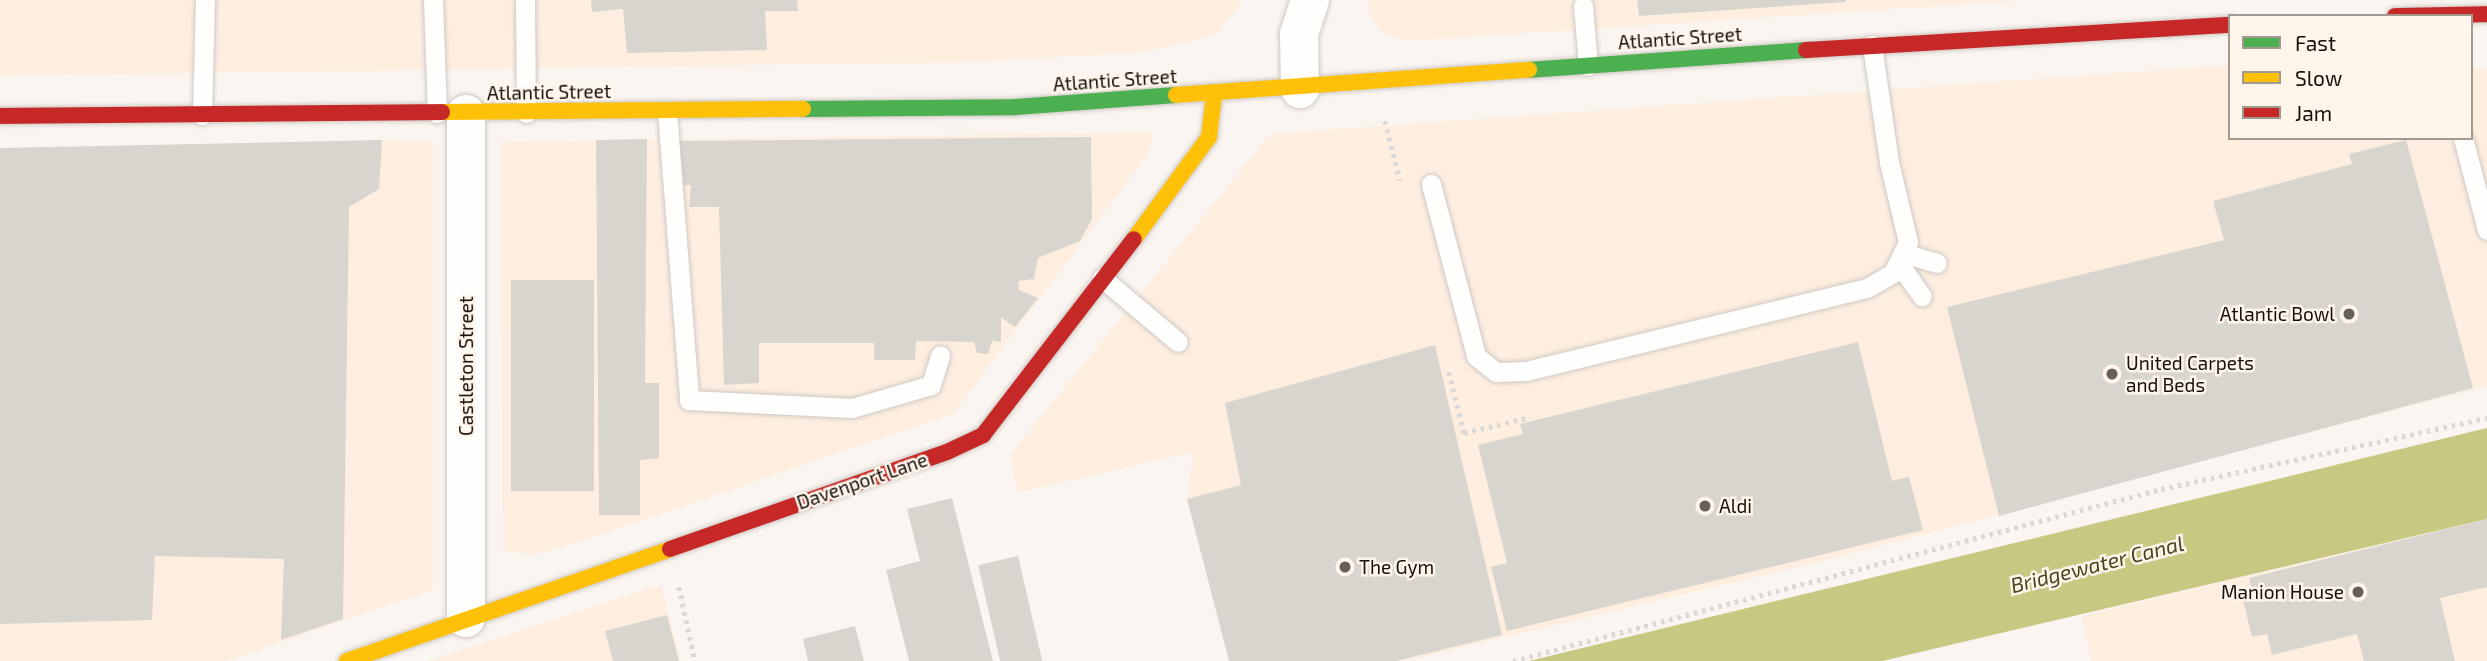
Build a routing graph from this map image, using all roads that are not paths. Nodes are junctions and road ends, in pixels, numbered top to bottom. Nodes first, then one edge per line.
1 (205, 0) edge
2 (433, 0) edge
3 (525, 0) edge
4 (1310, 0) edge
5 (1583, 6) dead end
6 (2228, 25) edge
7 (1872, 45) junction
8 (1588, 66) junction
9 (1300, 89) junction
10 (1214, 95) junction
11 (667, 111) junction
12 (452, 113) junction
13 (526, 113) junction
14 (202, 115) junction
15 (0, 116) edge
16 (2464, 140) edge
17 (1431, 184) dead end
18 (2487, 230) edge
19 (1903, 259) junction
20 (1937, 262) dead end
21 (1102, 278) junction
22 (1922, 296) dead end
23 (1178, 342) dead end
24 (940, 355) dead end
25 (466, 618) junction
26 (347, 661) edge

1 - 14 lane
2 - 12 lane
3 - 13 lane
4 - 9 street
5 - 8 lane
6 - 7 street, Atlantic Street
7 - 8 street, Atlantic Street
7 - 19 lane
8 - 9 street, Atlantic Street
9 - 10 street, Atlantic Street
10 - 11 street, Atlantic Street
10 - 21 street, Davenport Lane
11 - 13 street, Atlantic Street
11 - 24 lane
12 - 13 street, Atlantic Street
12 - 14 street, Atlantic Street
12 - 25 street, Castleton Street
14 - 15 street, Atlantic Street
16 - 18 lane
17 - 19 lane
19 - 20 lane
19 - 22 lane
21 - 23 lane
21 - 25 street, Davenport Lane
25 - 26 street, Davenport Lane

